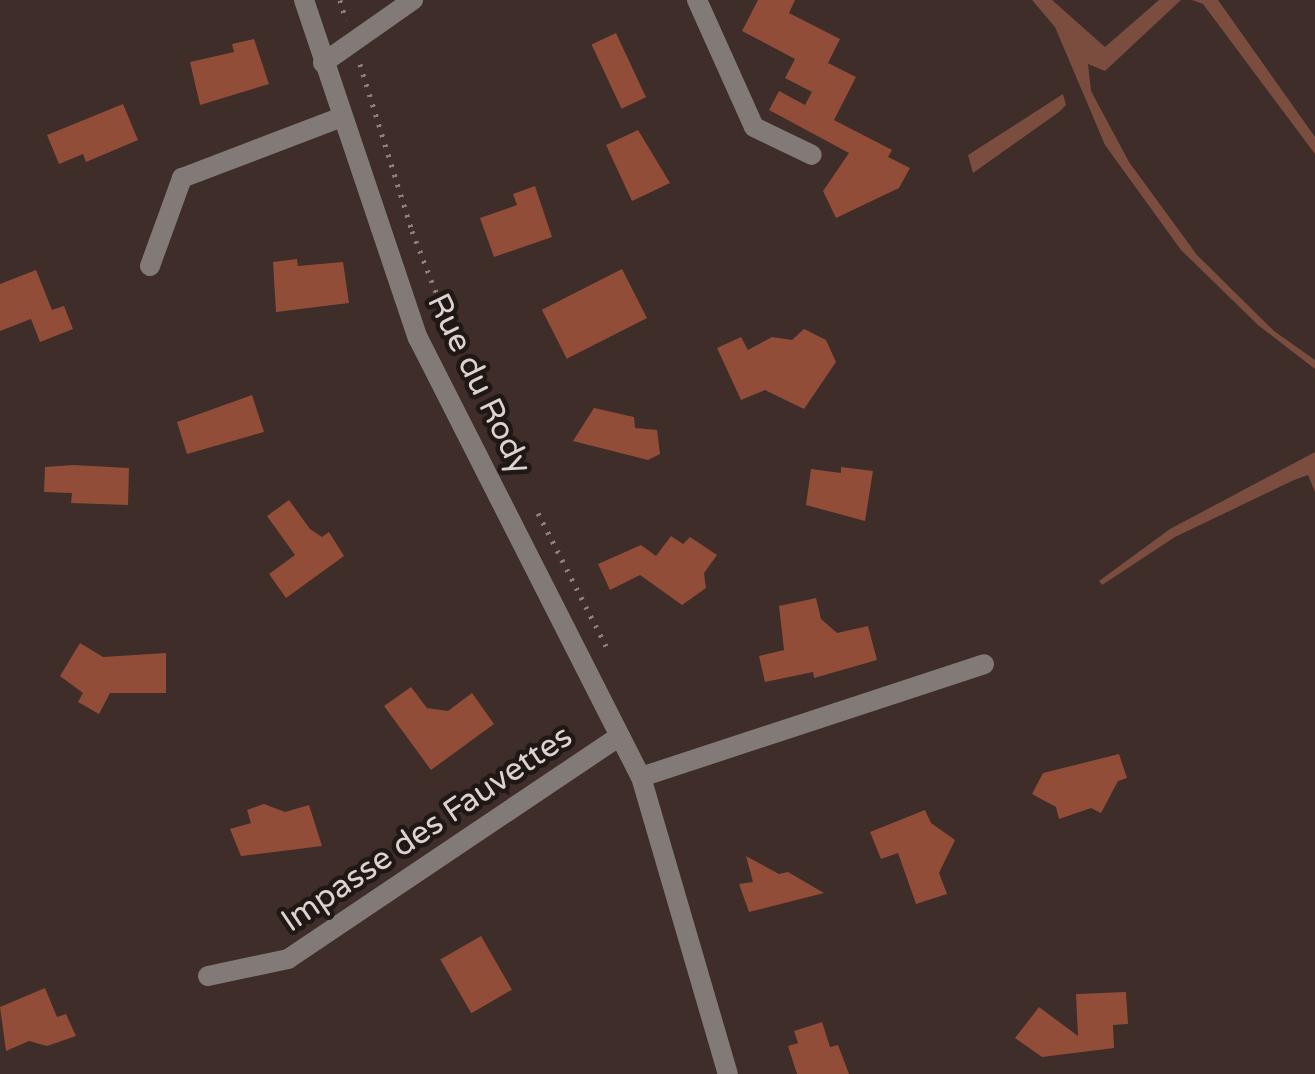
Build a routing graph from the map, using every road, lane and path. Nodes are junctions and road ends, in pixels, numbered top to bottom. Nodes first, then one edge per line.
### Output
1 (304, 0) edge
2 (413, 0) edge
3 (697, 0) edge
4 (323, 63) junction
5 (340, 118) junction
6 (812, 155) dead end
7 (150, 266) dead end
8 (984, 664) dead end
9 (618, 737) junction
10 (641, 777) junction
11 (208, 976) dead end
12 (728, 1074) edge

1 - 4 street, Rue du Rody
2 - 4 street
3 - 6 street
4 - 5 street, Rue du Rody
5 - 7 street
5 - 9 street, Rue du Rody
8 - 10 street
9 - 10 street, Rue du Rody
9 - 11 street, Impasse des Fauvettes
10 - 12 street, Rue du Rody

